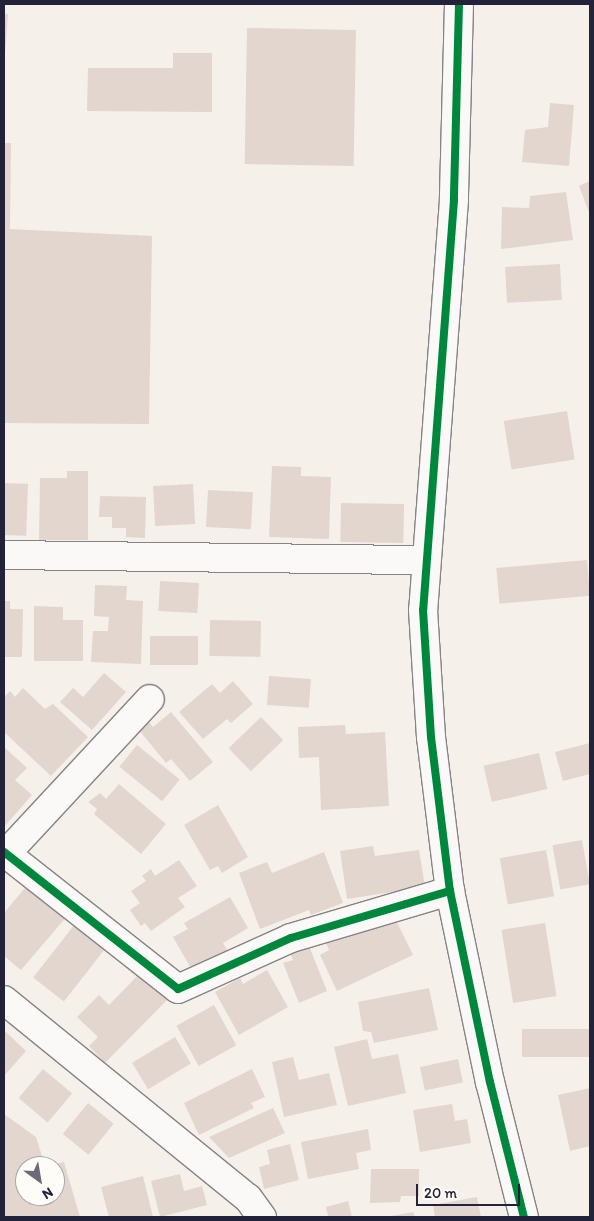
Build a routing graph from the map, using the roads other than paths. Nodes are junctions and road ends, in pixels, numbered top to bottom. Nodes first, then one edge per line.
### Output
1 (459, 4) edge
2 (4, 555) edge
3 (424, 560) junction
4 (150, 699) dead end
5 (4, 854) edge
6 (450, 892) junction
7 (4, 1000) edge
8 (262, 1217) edge
9 (524, 1217) edge

1 - 3 street
2 - 3 street
3 - 6 street
4 - 5 street
5 - 6 street
6 - 9 street
7 - 8 street

